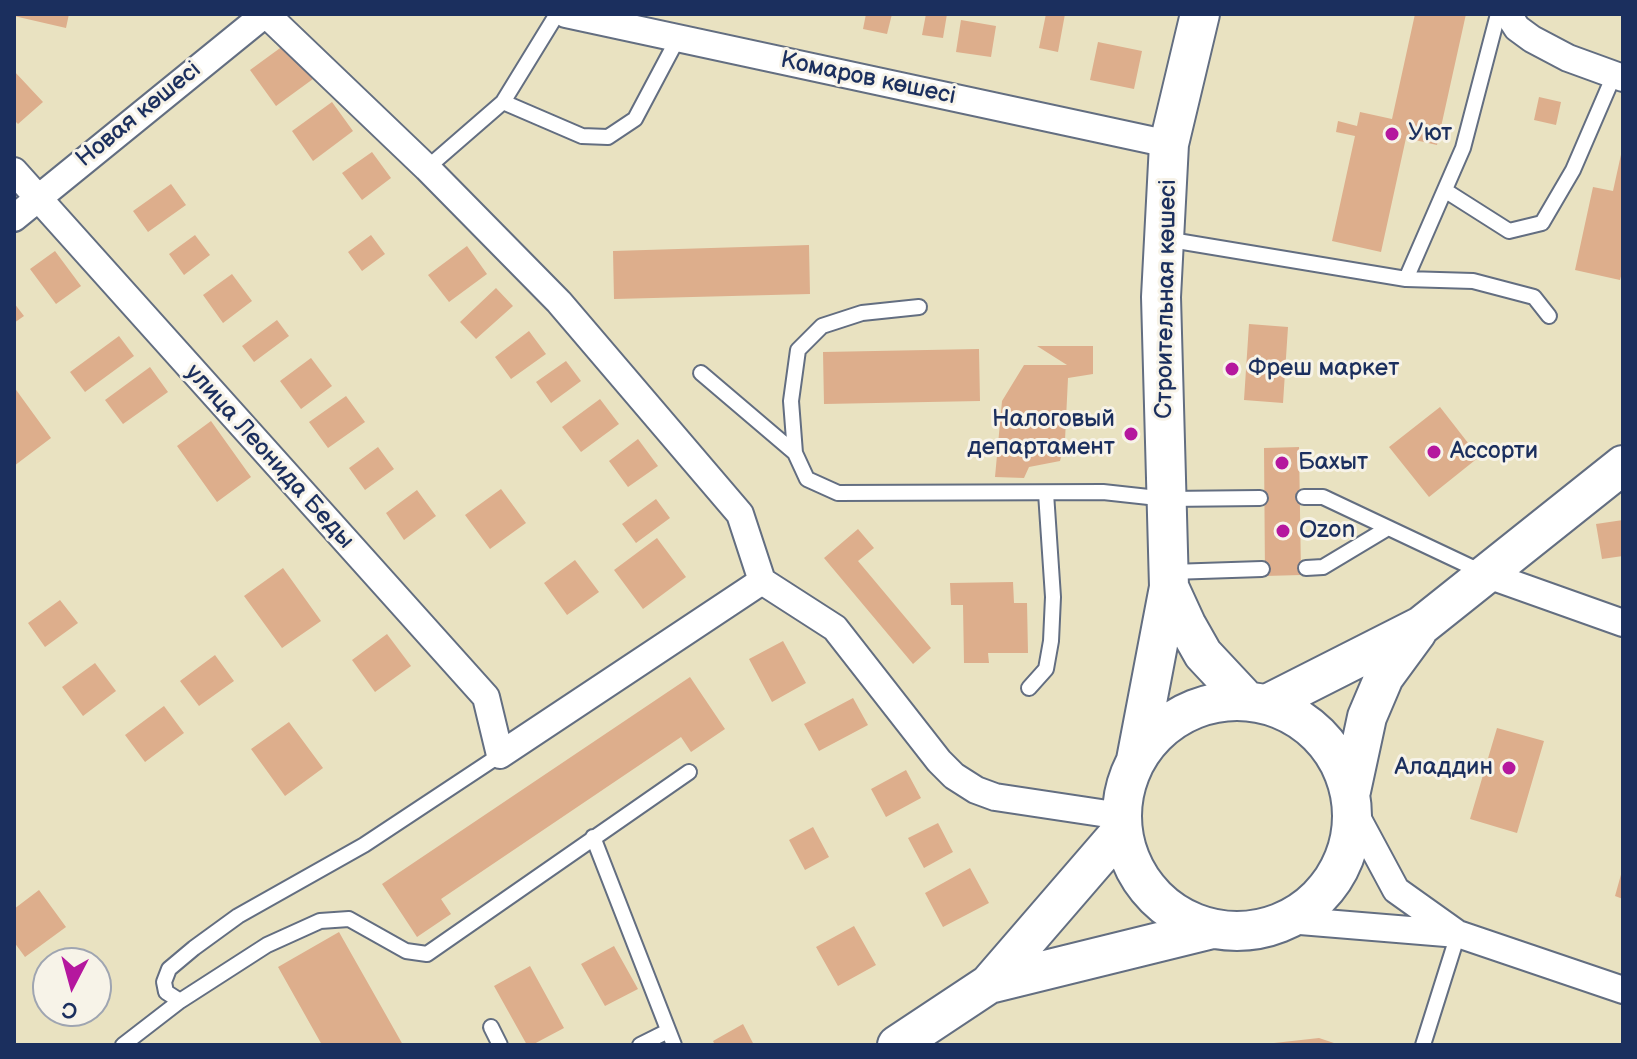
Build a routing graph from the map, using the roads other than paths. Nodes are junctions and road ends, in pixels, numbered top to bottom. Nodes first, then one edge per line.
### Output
1 (266, 14) edge
2 (557, 14) edge
3 (566, 14) edge
4 (1200, 14) edge
5 (1498, 14) edge
6 (1508, 14) edge
7 (678, 38) junction
8 (1618, 77) edge
9 (503, 102) junction
10 (1169, 144) junction
11 (427, 168) junction
12 (14, 171) edge
13 (1446, 191) junction
14 (36, 198) junction
15 (14, 218) edge
16 (1164, 239) junction
17 (1406, 279) junction
18 (919, 307) dead end
19 (1549, 316) dead end
20 (701, 373) dead end
21 (795, 453) junction
22 (1623, 465) edge
23 (1046, 493) junction
24 (1304, 497) dead end
25 (1260, 498) dead end
26 (1167, 499) junction
27 (1388, 528) junction
28 (1306, 568) dead end
29 (1262, 569) dead end
30 (1488, 575) junction
31 (1169, 579) junction
32 (762, 581) junction
33 (1623, 623) edge
34 (1421, 626) junction
35 (1029, 688) dead end
36 (1257, 702) junction
37 (500, 755) junction
38 (1136, 760) junction
39 (689, 772) dead end
40 (1352, 801) junction
41 (1122, 823) junction
42 (593, 837) junction
43 (1288, 920) junction
44 (1212, 929) junction
45 (1458, 934) junction
46 (989, 984) junction
47 (1623, 990) edge
48 (180, 1001) junction
49 (491, 1027) dead end
50 (671, 1038) edge
51 (123, 1045) edge
52 (500, 1045) edge
53 (640, 1045) edge
54 (897, 1045) edge
55 (1423, 1045) edge

1 - 11 street
1 - 14 street, Новая көшесі
2 - 9 lane
3 - 7 street, Комаров көшесі
4 - 10 main road, Строительная көшесі
5 - 13 lane
6 - 8 street
7 - 9 lane
7 - 10 street, Комаров көшесі
8 - 13 lane
9 - 11 lane
10 - 16 main road, Строительная көшесі
11 - 32 street
12 - 14 street, улица Леонида Беды
13 - 17 lane
14 - 15 street, Новая көшесі
14 - 37 street, улица Леонида Беды
16 - 17 lane
16 - 26 main road, Строительная көшесі
17 - 19 lane
18 - 21 lane
20 - 21 lane
21 - 23 lane
22 - 30 main road
23 - 26 lane
23 - 35 lane
24 - 27 lane
25 - 26 lane
26 - 31 main road, Строительная көшесі
27 - 28 lane
27 - 30 lane
29 - 31 lane
30 - 33 street
30 - 34 main road
31 - 36 main road
31 - 38 main road
32 - 37 street
32 - 41 street
34 - 36 main road
34 - 40 main road
36 - 38 main road
36 - 40 main road
37 - 48 lane
38 - 41 main road
39 - 42 lane
40 - 43 main road
40 - 45 street
41 - 44 main road
41 - 46 main road
42 - 48 lane
42 - 50 lane
43 - 44 main road
43 - 45 street
44 - 46 main road
45 - 47 street
45 - 55 lane
46 - 54 main road
48 - 51 lane
49 - 52 lane
50 - 53 lane

